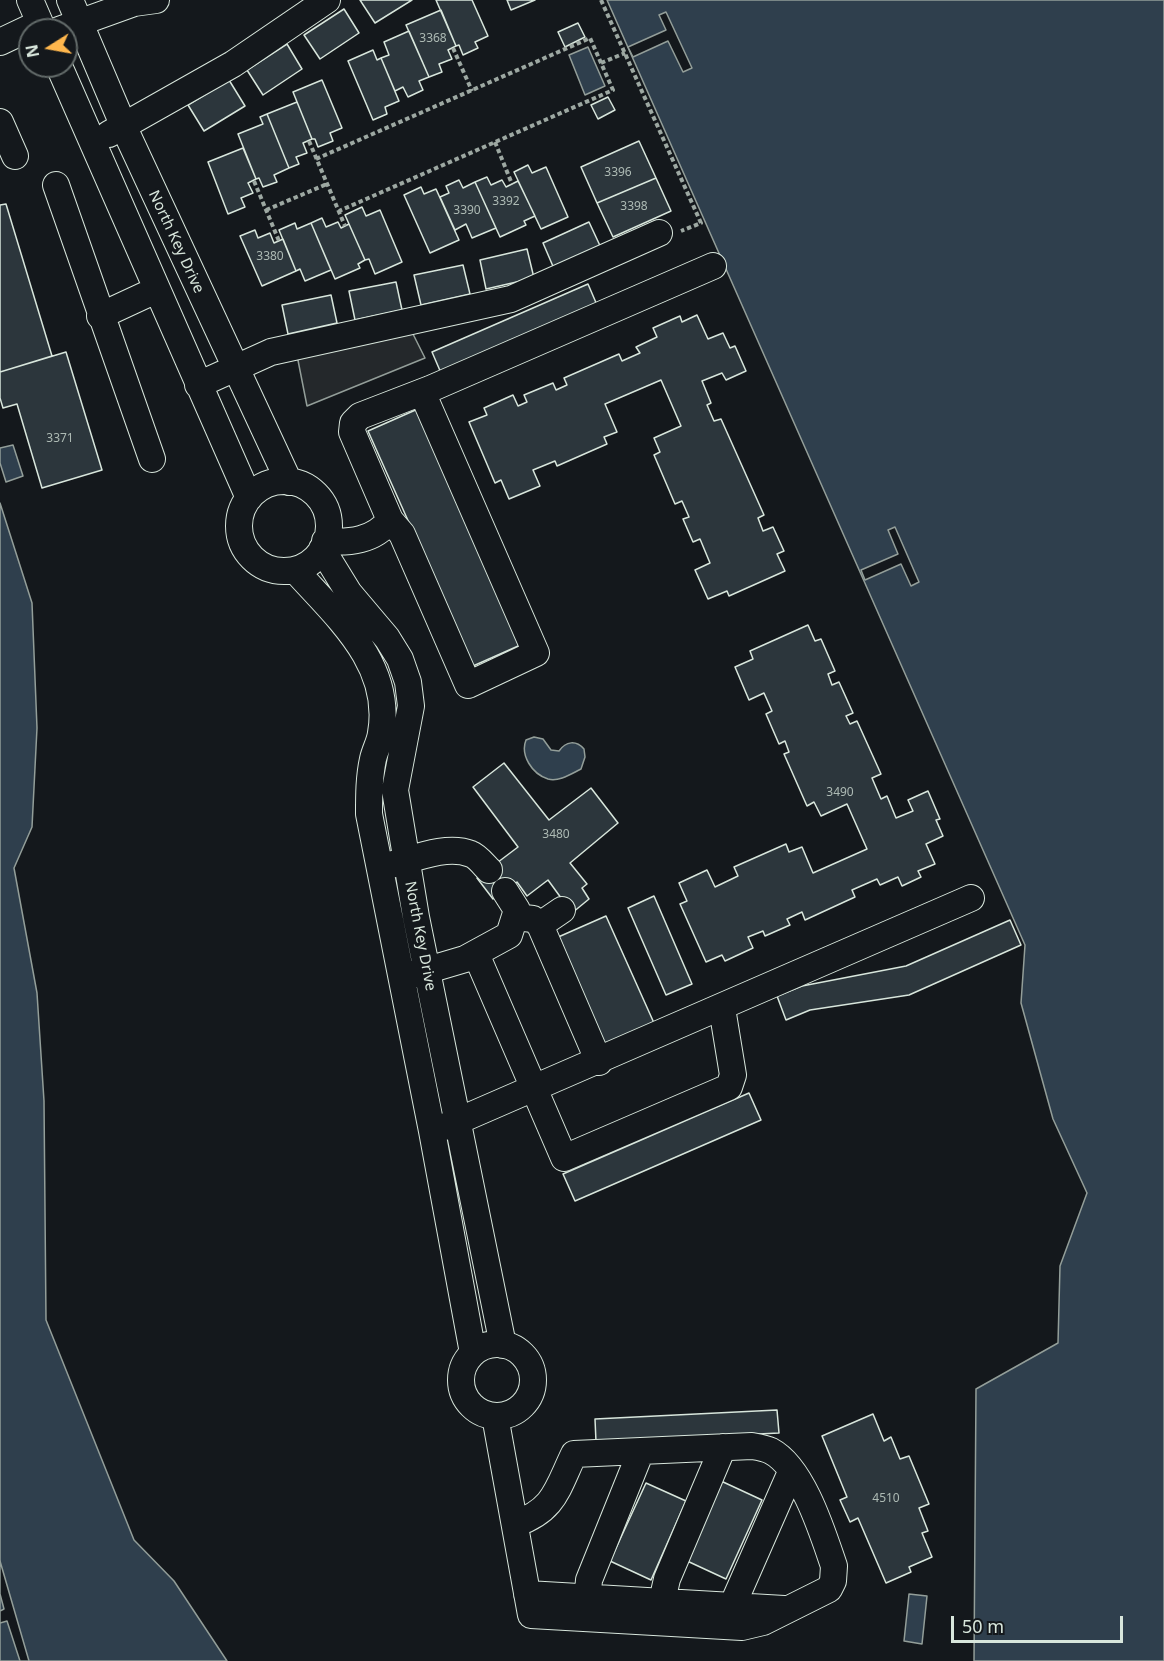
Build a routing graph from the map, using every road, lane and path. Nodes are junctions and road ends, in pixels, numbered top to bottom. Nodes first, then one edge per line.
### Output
1 (156, 0) edge
2 (327, 0) edge
3 (601, 0) edge
4 (48, 13) edge
5 (0, 42) edge
6 (453, 48) dead end
7 (625, 53) junction
8 (601, 63) junction
9 (64, 78) edge
10 (472, 91) junction
11 (0, 122) edge
12 (123, 126) junction
13 (309, 141) dead end
14 (93, 142) junction
15 (495, 142) junction
16 (15, 156) dead end
17 (316, 159) junction
18 (254, 181) dead end
19 (327, 184) junction
20 (512, 184) dead end
21 (56, 185) dead end
22 (266, 210) junction
23 (339, 211) junction
24 (345, 226) dead end
25 (659, 233) joint
26 (279, 241) dead end
27 (713, 266) dead end
28 (156, 290) junction
29 (100, 316) junction
30 (234, 367) junction
31 (198, 385) junction
32 (422, 392) junction
33 (152, 459) dead end
34 (289, 482) junction
35 (249, 498) junction
36 (390, 520) junction
37 (324, 545) junction
38 (295, 570) junction
39 (406, 860) junction
40 (380, 867) junction
41 (489, 870) dead end
42 (505, 891) dead end
43 (970, 898) dead end
44 (562, 910) dead end
45 (515, 917) junction
46 (540, 925) junction
47 (476, 954) junction
48 (427, 970) junction
49 (402, 978) junction
50 (722, 1008) junction
51 (599, 1062) junction
52 (535, 1090) junction
53 (460, 1123) junction
54 (432, 1131) junction
55 (503, 1345) junction
56 (473, 1353) junction
57 (495, 1416) junction
58 (723, 1447) junction
59 (641, 1451) junction
60 (792, 1472) junction
61 (515, 1524) junction
62 (586, 1608) junction
63 (659, 1612) junction
64 (728, 1616) junction

1 - 4 street
2 - 12 street
3 - 7 path
4 - 5 street
4 - 12 street, North Key Drive
6 - 10 path
7 - 8 path
7 - 25 path
8 - 10 path
8 - 15 path
9 - 14 street
10 - 17 path
11 - 16 street
12 - 14 street
12 - 30 street, North Key Drive
13 - 17 path
14 - 28 street
15 - 20 path
15 - 23 path
17 - 19 path
18 - 22 path
19 - 22 path
19 - 23 path
21 - 29 street
22 - 26 path
23 - 24 path
25 - 30 street
27 - 32 street
28 - 29 street
28 - 31 street
29 - 33 street
30 - 31 street
30 - 34 street, North Key Drive
31 - 35 street
32 - 36 street
32 - 36 street
34 - 35 street
34 - 37 street
35 - 38 street
36 - 37 street
37 - 38 street
37 - 39 street, North Key Drive
38 - 40 street, North Key Drive
39 - 40 street
39 - 41 street
39 - 48 street, North Key Drive
40 - 49 street, North Key Drive
42 - 45 street
43 - 50 street
44 - 46 street
45 - 46 street
45 - 47 street
46 - 51 street
47 - 48 street
47 - 52 street
48 - 49 street
48 - 53 street, North Key Drive
49 - 54 street, North Key Drive
50 - 51 street
50 - 52 street
51 - 52 street
52 - 53 street
53 - 54 street
53 - 55 street, North Key Drive
54 - 56 street, North Key Drive
55 - 56 street
55 - 57 street
56 - 57 street
57 - 61 street
58 - 59 street
58 - 60 street
58 - 63 street
59 - 61 street
59 - 62 street
60 - 64 street
60 - 64 street
61 - 62 street
62 - 63 street
63 - 64 street

